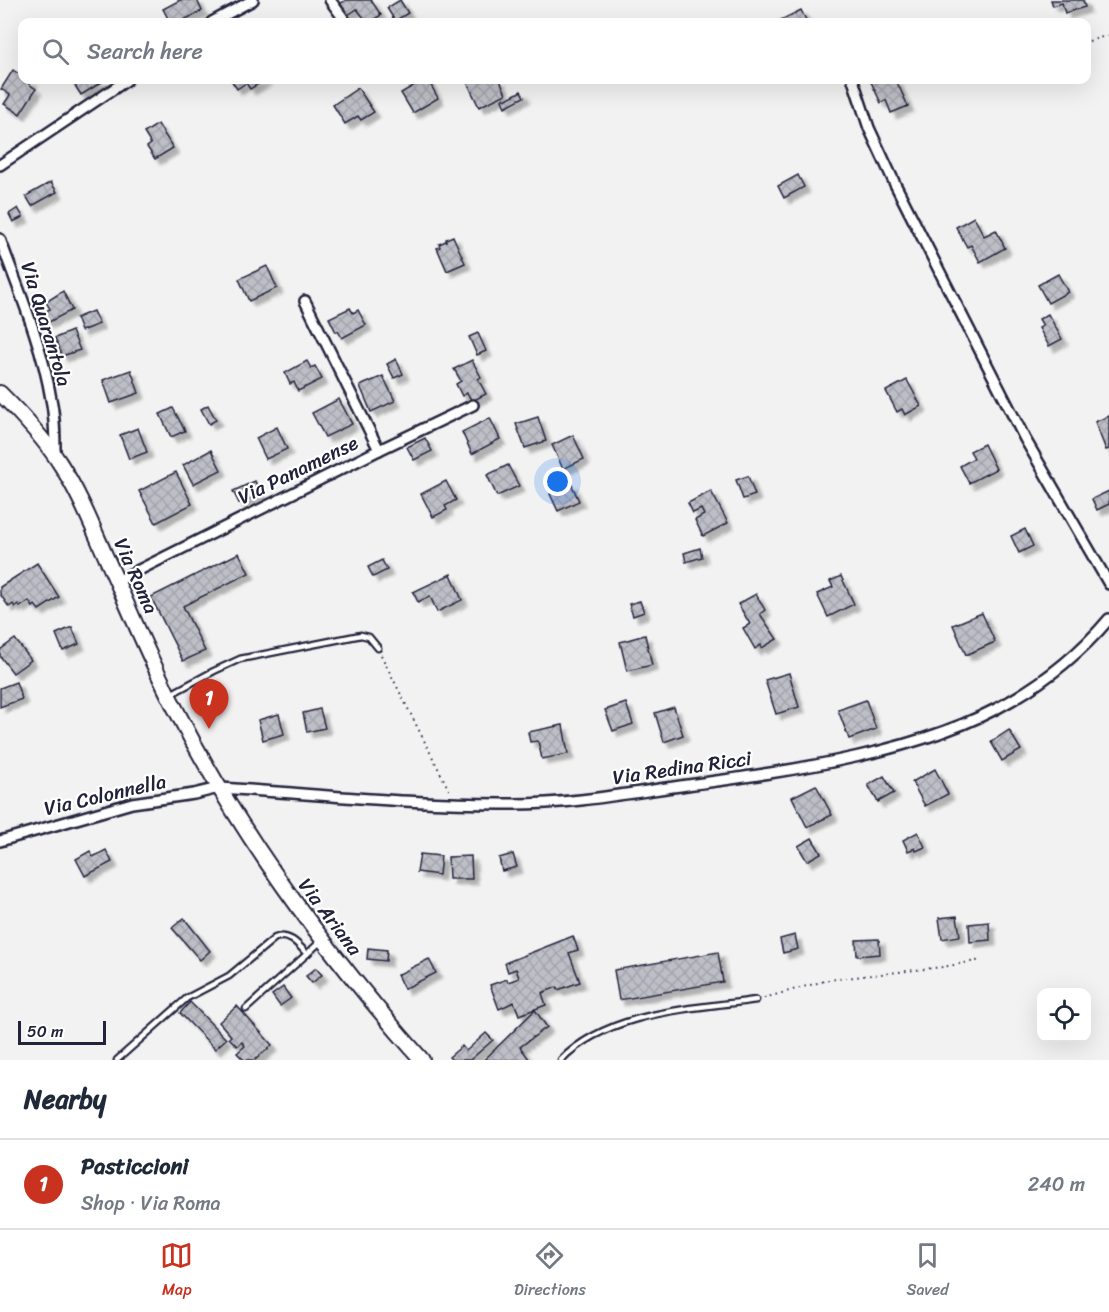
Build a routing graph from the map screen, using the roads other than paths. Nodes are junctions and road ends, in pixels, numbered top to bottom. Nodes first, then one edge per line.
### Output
1 (253, 0) edge
2 (330, 0) edge
3 (219, 18) edge
4 (343, 18) edge
5 (121, 84) edge
6 (854, 84) edge
7 (0, 165) edge
8 (0, 239) edge
9 (304, 302) dead end
10 (0, 393) edge
11 (473, 405) dead end
12 (379, 450) junction
13 (56, 457) junction
14 (117, 581) junction
15 (1109, 584) edge
16 (1109, 619) edge
17 (378, 648) road end
18 (169, 695) junction
19 (219, 788) junction
20 (0, 842) edge
21 (322, 940) junction
22 (306, 954) junction
23 (756, 1000) road end
24 (246, 1009) dead end
25 (117, 1060) edge
26 (422, 1060) edge
27 (561, 1060) edge

1 - 3 street
2 - 4 street
5 - 7 street
6 - 15 street
8 - 13 street, Via Quarantola
9 - 12 street, Via Panamense
10 - 13 main road, Via Roma
11 - 12 street
12 - 14 street, Via Panamense
13 - 14 main road, Via Roma
14 - 18 main road, Via Roma
16 - 19 street, Via Redina Ricci
17 - 18 lane
18 - 19 main road, Via Roma
19 - 20 street, Via Colonnella
19 - 21 main road, Via Ariana
21 - 22 lane
21 - 26 main road, Via Ariana
22 - 24 lane
22 - 25 lane
23 - 27 lane

